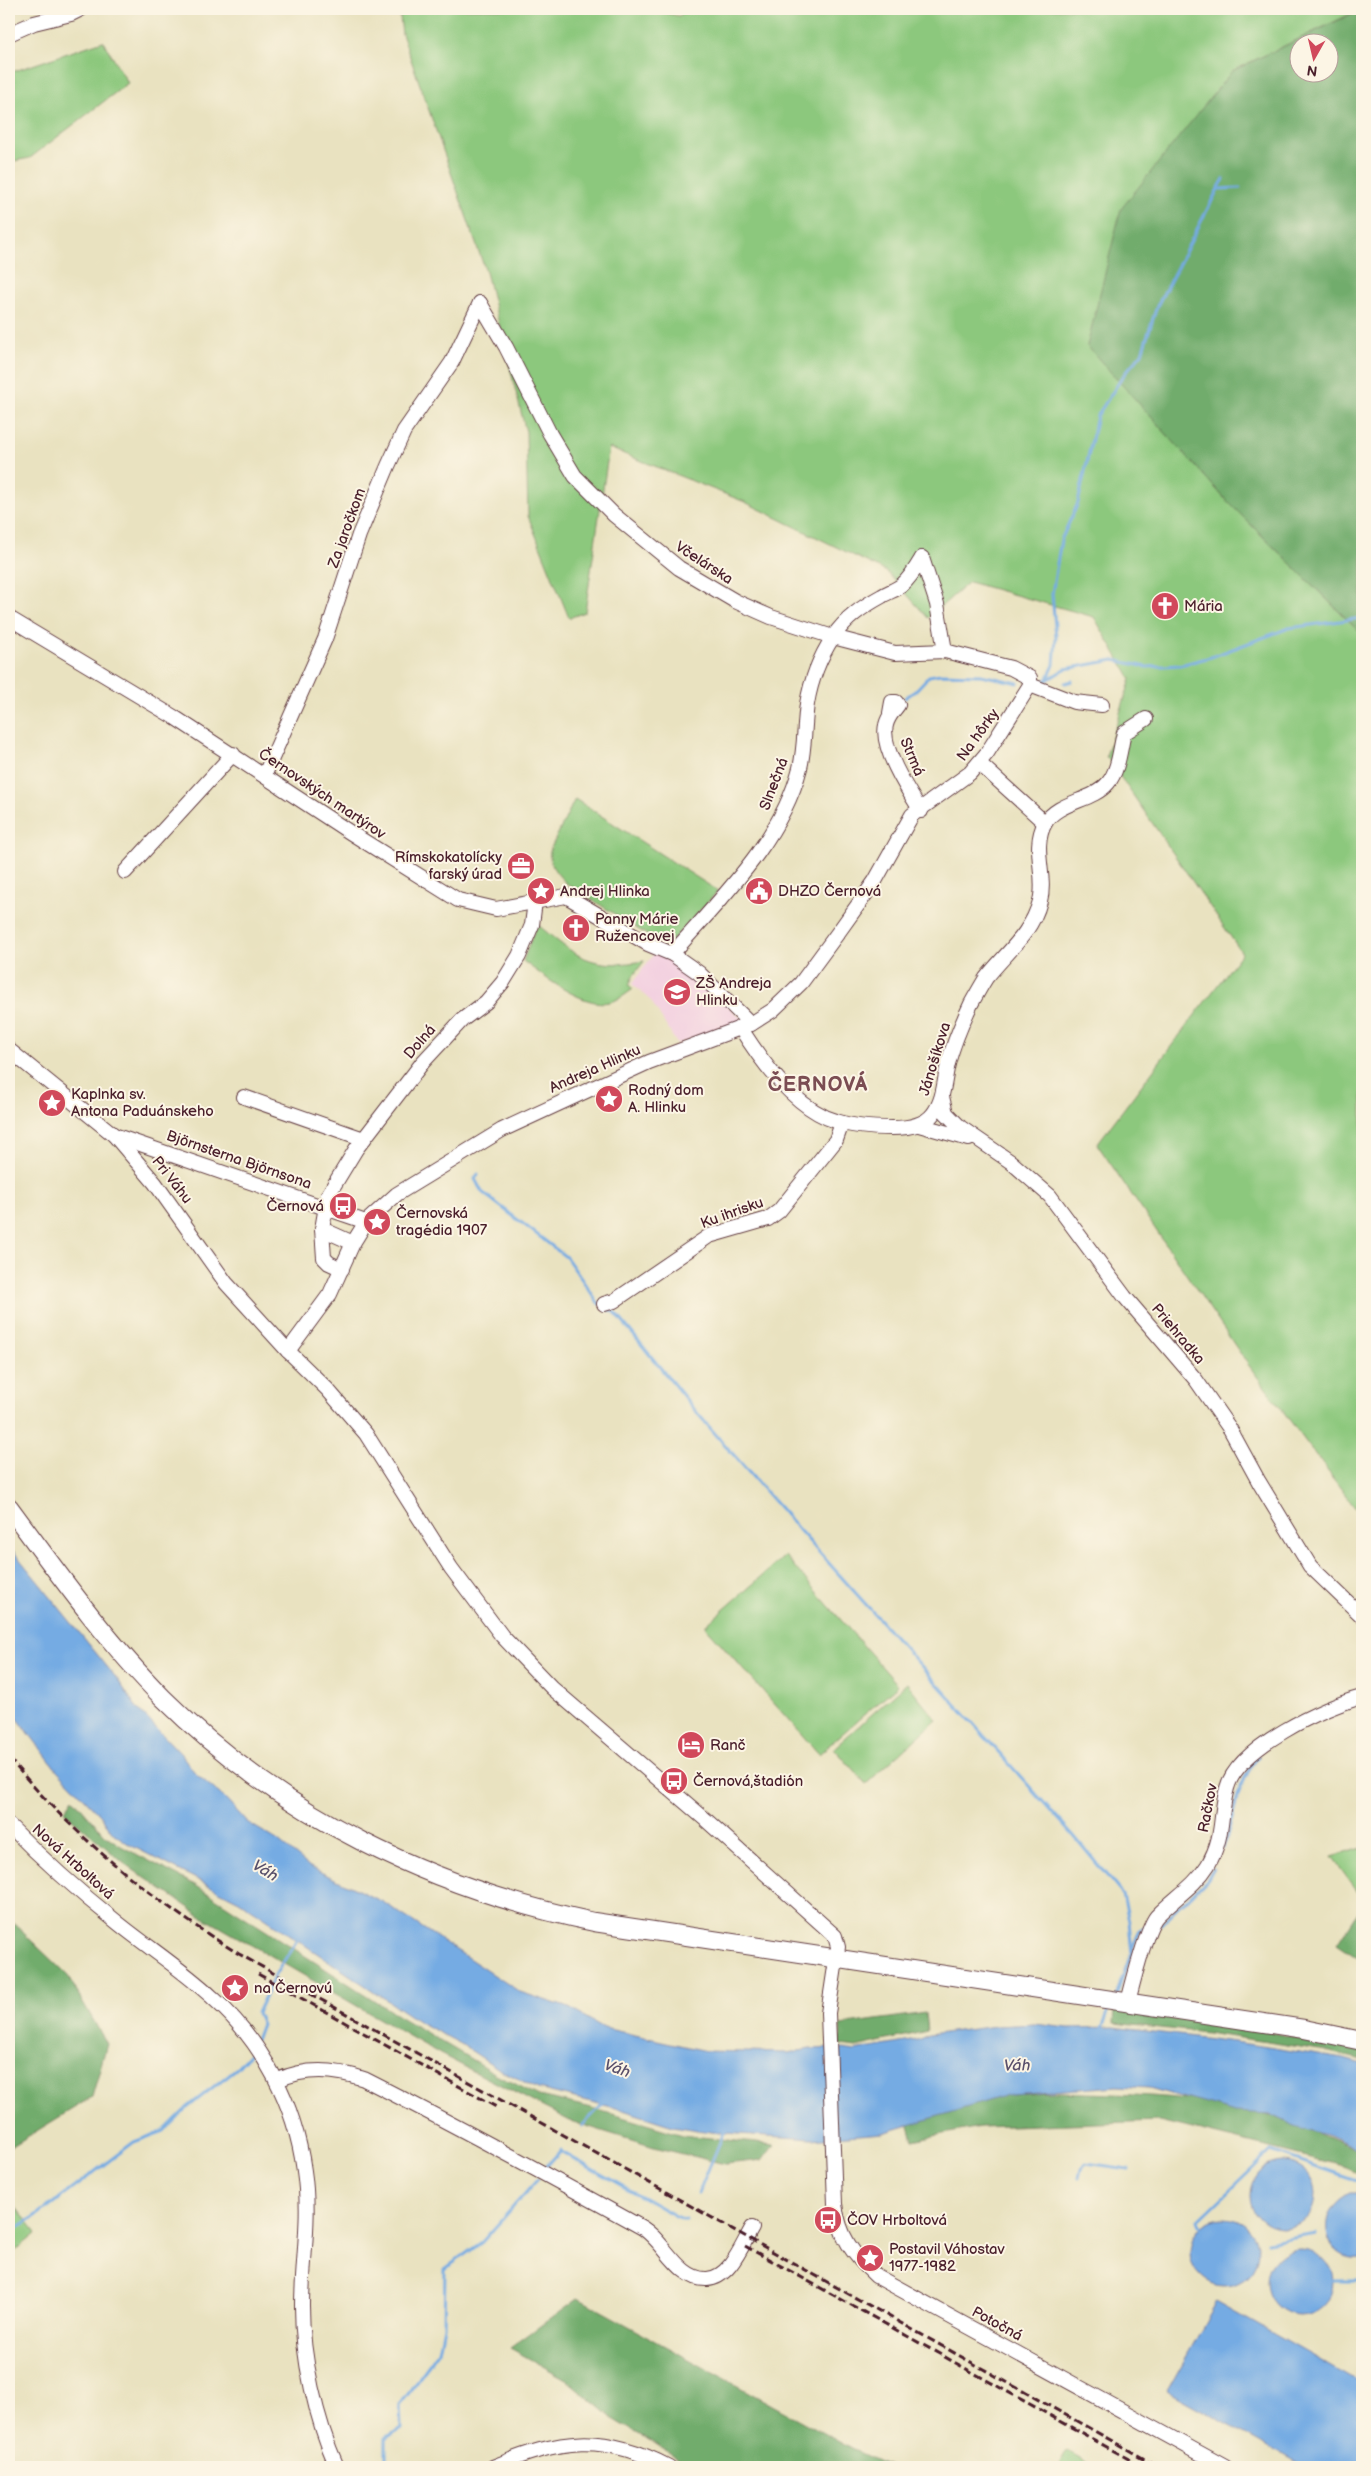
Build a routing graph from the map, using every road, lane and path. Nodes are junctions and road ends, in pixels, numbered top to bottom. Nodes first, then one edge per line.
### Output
1 (81, 9) edge
2 (9, 34) edge
3 (480, 303) joint
4 (9, 618) edge
5 (833, 637) junction
6 (945, 651) junction
7 (1030, 682) junction
8 (1102, 705) dead end
9 (890, 713) dead end
10 (1146, 719) dead end
11 (232, 754) junction
12 (979, 763) junction
13 (265, 774) junction
14 (916, 813) junction
15 (1045, 823) junction
16 (125, 872) dead end
17 (535, 901) junction
18 (672, 954) junction
19 (746, 1025) junction
20 (9, 1050) edge
21 (244, 1097) dead end
22 (942, 1097) junction
23 (842, 1123) junction
24 (919, 1125) junction
25 (114, 1135) junction
26 (364, 1139) junction
27 (984, 1145) junction
28 (324, 1207) junction
29 (366, 1222) junction
30 (322, 1229) junction
31 (353, 1243) junction
32 (342, 1269) junction
33 (604, 1304) dead end
34 (288, 1351) junction
35 (9, 1507) edge
36 (1362, 1616) edge
37 (1362, 1697) edge
38 (9, 1825) edge
39 (836, 1959) junction
40 (1118, 2001) junction
41 (1362, 2041) edge
42 (278, 2080) junction
43 (752, 2228) dead end
44 (337, 2467) edge
45 (493, 2467) edge
46 (669, 2467) edge
47 (1225, 2467) edge

1 - 2 street
3 - 5 street, Včelárska
3 - 13 street, Za jaročkom
4 - 11 street, Černovských martýrov
5 - 6 street, Včelárska
5 - 6 street, Slnečná
5 - 18 street, Slnečná
6 - 7 street, Včelárska
7 - 8 street, Včelárska
7 - 12 street, Na hôrky
9 - 14 street, Strmá
10 - 15 street
11 - 13 street, Černovských martýrov
11 - 16 street
12 - 14 street, Na hôrky
12 - 15 street
13 - 17 street, Černovských martýrov
14 - 19 street, Andreja Hlinku
15 - 22 street, Jánošíkova
17 - 18 street, Černovských martýrov
17 - 26 street, Dolná
18 - 19 street, Černovských martýrov
19 - 23 street
19 - 29 street, Andreja Hlinku
20 - 25 street, Pri Váhu
21 - 26 street
22 - 24 street, Jánošíkova
22 - 27 street, Priehradka
23 - 24 street
23 - 33 street, Ku ihrisku
24 - 27 street
25 - 28 street, Björnsterna Björnsona
25 - 34 street, Pri Váhu
26 - 28 street, Dolná
27 - 36 street, Priehradka
28 - 29 street, Björnsterna Björnsona
28 - 30 street
29 - 31 street, Andreja Hlinku
30 - 31 street
30 - 32 street
31 - 32 street, Andreja Hlinku
32 - 34 street, Andreja Hlinku
34 - 39 street, Pri Váhu
35 - 39 main road
37 - 40 street, Račkov
38 - 42 street, Nová Hrboltová
39 - 40 main road
39 - 47 street, Potočná
40 - 41 main road
42 - 43 street
42 - 44 street, Nová Hrboltová
45 - 46 street

